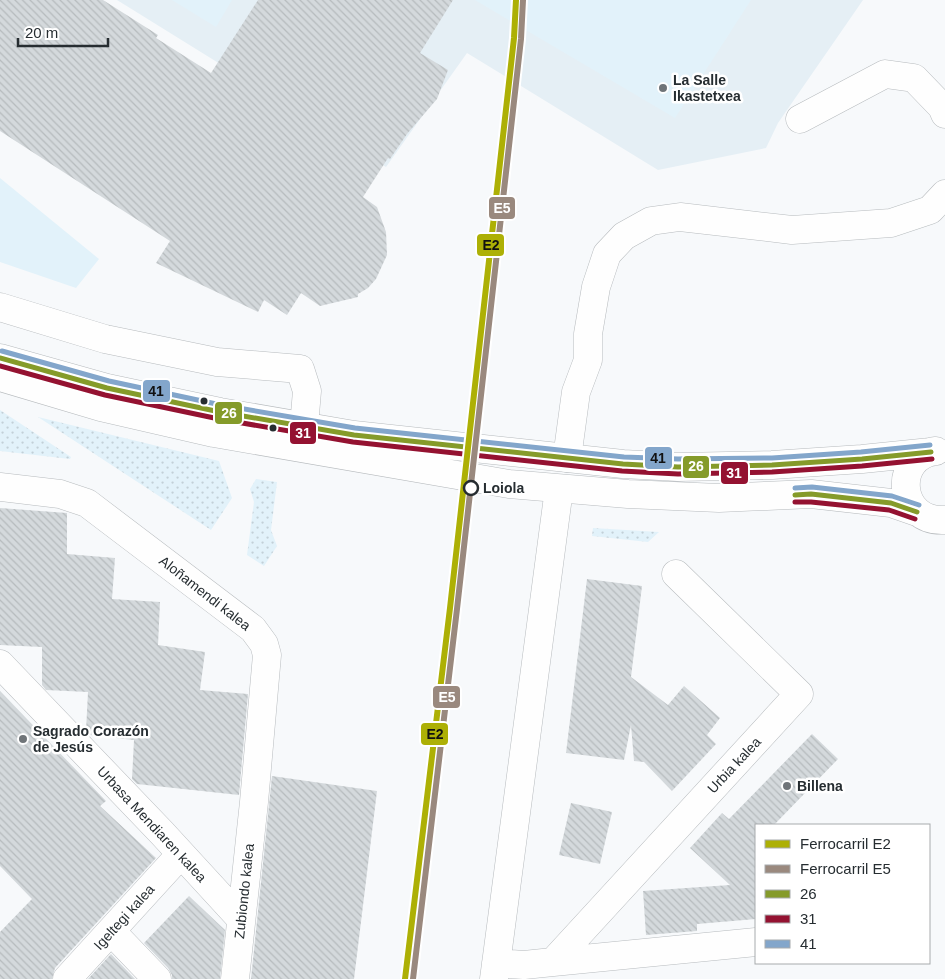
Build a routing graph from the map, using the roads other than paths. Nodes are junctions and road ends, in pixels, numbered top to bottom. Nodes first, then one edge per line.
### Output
1 (945, 114) edge
2 (800, 119) dead end
3 (945, 194) edge
4 (0, 307) edge
5 (0, 358) edge
6 (0, 377) edge
7 (304, 426) junction
8 (941, 451) edge
9 (566, 458) junction
10 (0, 487) edge
11 (559, 489) junction
12 (917, 512) junction
13 (945, 520) edge
14 (676, 574) dead end
15 (0, 664) edge
16 (254, 802) joint
17 (180, 854) junction
18 (241, 919) junction
19 (111, 931) junction
20 (755, 942) edge
21 (553, 962) junction
22 (495, 971) edge
23 (67, 979) edge
24 (157, 979) edge
25 (235, 979) edge

1 - 2 street
3 - 9 street
4 - 7 street
5 - 7 street
6 - 11 street
7 - 9 street
8 - 9 street
8 - 12 street
10 - 16 street, Aloñamendi kalea
11 - 12 street
11 - 22 street
12 - 13 street
14 - 21 street, Urbia kalea
15 - 17 street, Urbasa Mendiaren kalea
16 - 18 street, Zubiondo kalea
17 - 18 street, Urbasa Mendiaren kalea
17 - 19 street, Igeltegi kalea
18 - 25 street, Zubiondo kalea
19 - 23 street, Igeltegi kalea
19 - 24 street
20 - 21 street
21 - 22 street

